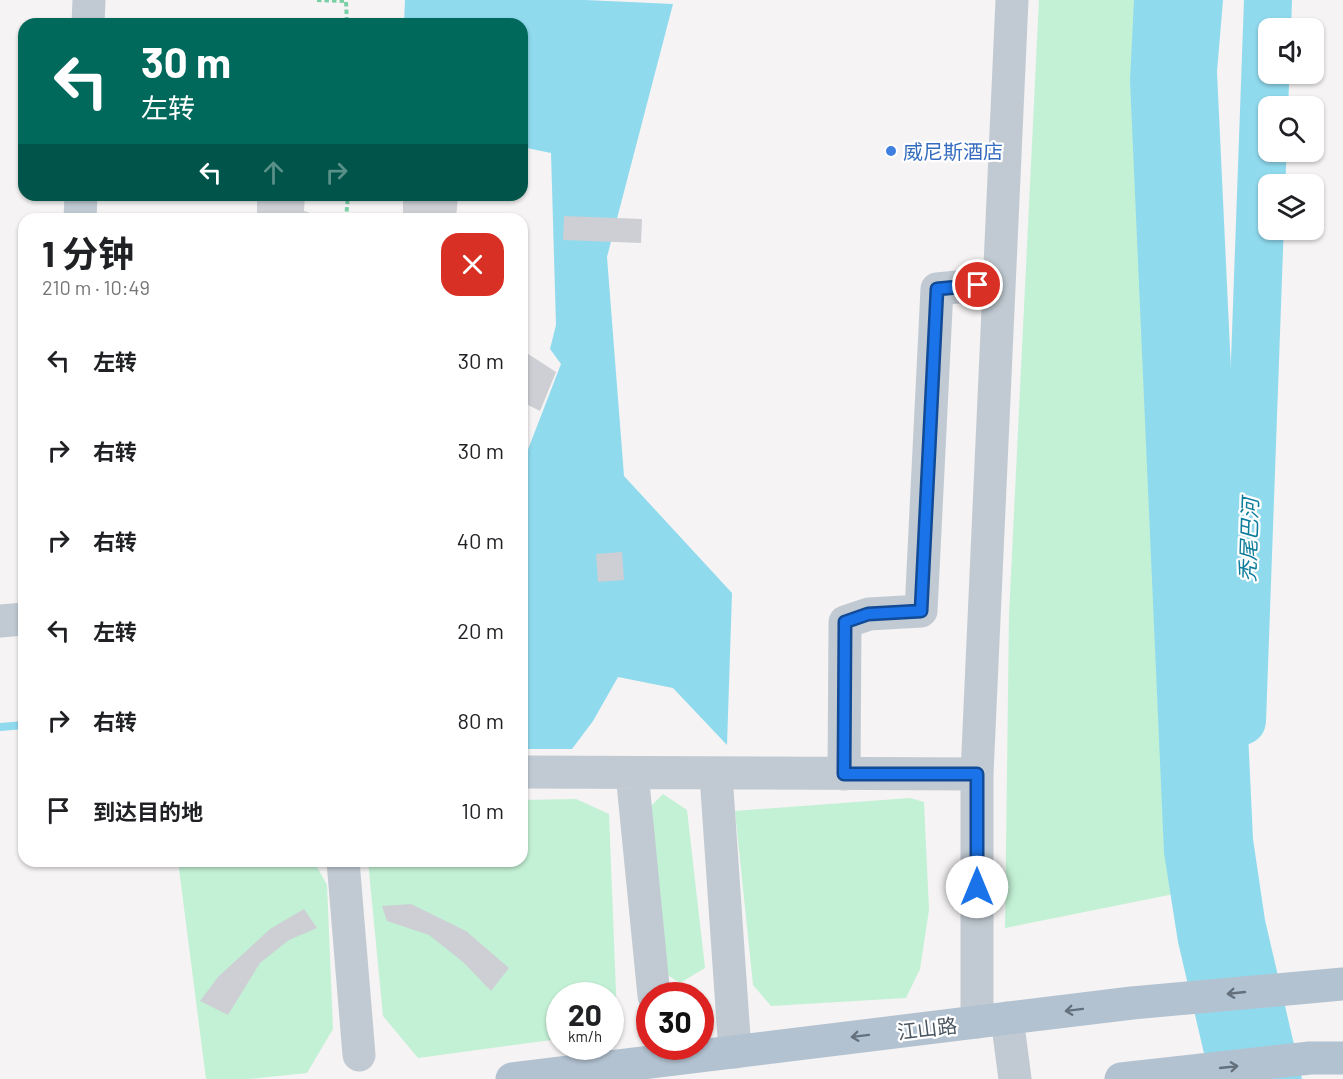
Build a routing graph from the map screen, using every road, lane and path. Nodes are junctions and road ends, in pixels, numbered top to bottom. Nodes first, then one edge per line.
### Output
1 (89, 0) edge
2 (317, 0) edge
3 (1012, 0) edge
4 (88, 18) edge
5 (347, 18) edge
6 (978, 285) dead end
7 (18, 620) edge
8 (0, 621) edge
9 (528, 772) edge
10 (632, 773) junction
11 (844, 774) junction
12 (977, 774) junction
13 (716, 775) junction
14 (343, 867) edge
15 (653, 982) edge
16 (1343, 984) edge
17 (992, 1020) junction
18 (735, 1052) junction
19 (714, 1053) edge
20 (359, 1055) dead end
21 (636, 1058) edge
22 (1343, 1058) edge
23 (1125, 1078) edge
24 (512, 1079) edge
25 (1015, 1079) edge

1 - 4 street
2 - 5 path
3 - 12 street
6 - 11 street
7 - 8 street
9 - 10 street
10 - 13 street
10 - 15 street
11 - 12 street
11 - 13 street
12 - 17 street
13 - 18 street
14 - 20 street
16 -> 17 main road, 江山路
17 -> 18 main road, 江山路
17 - 25 street
18 - 19 main road, 江山路
21 - 24 main road, 江山路
23 -> 22 main road

